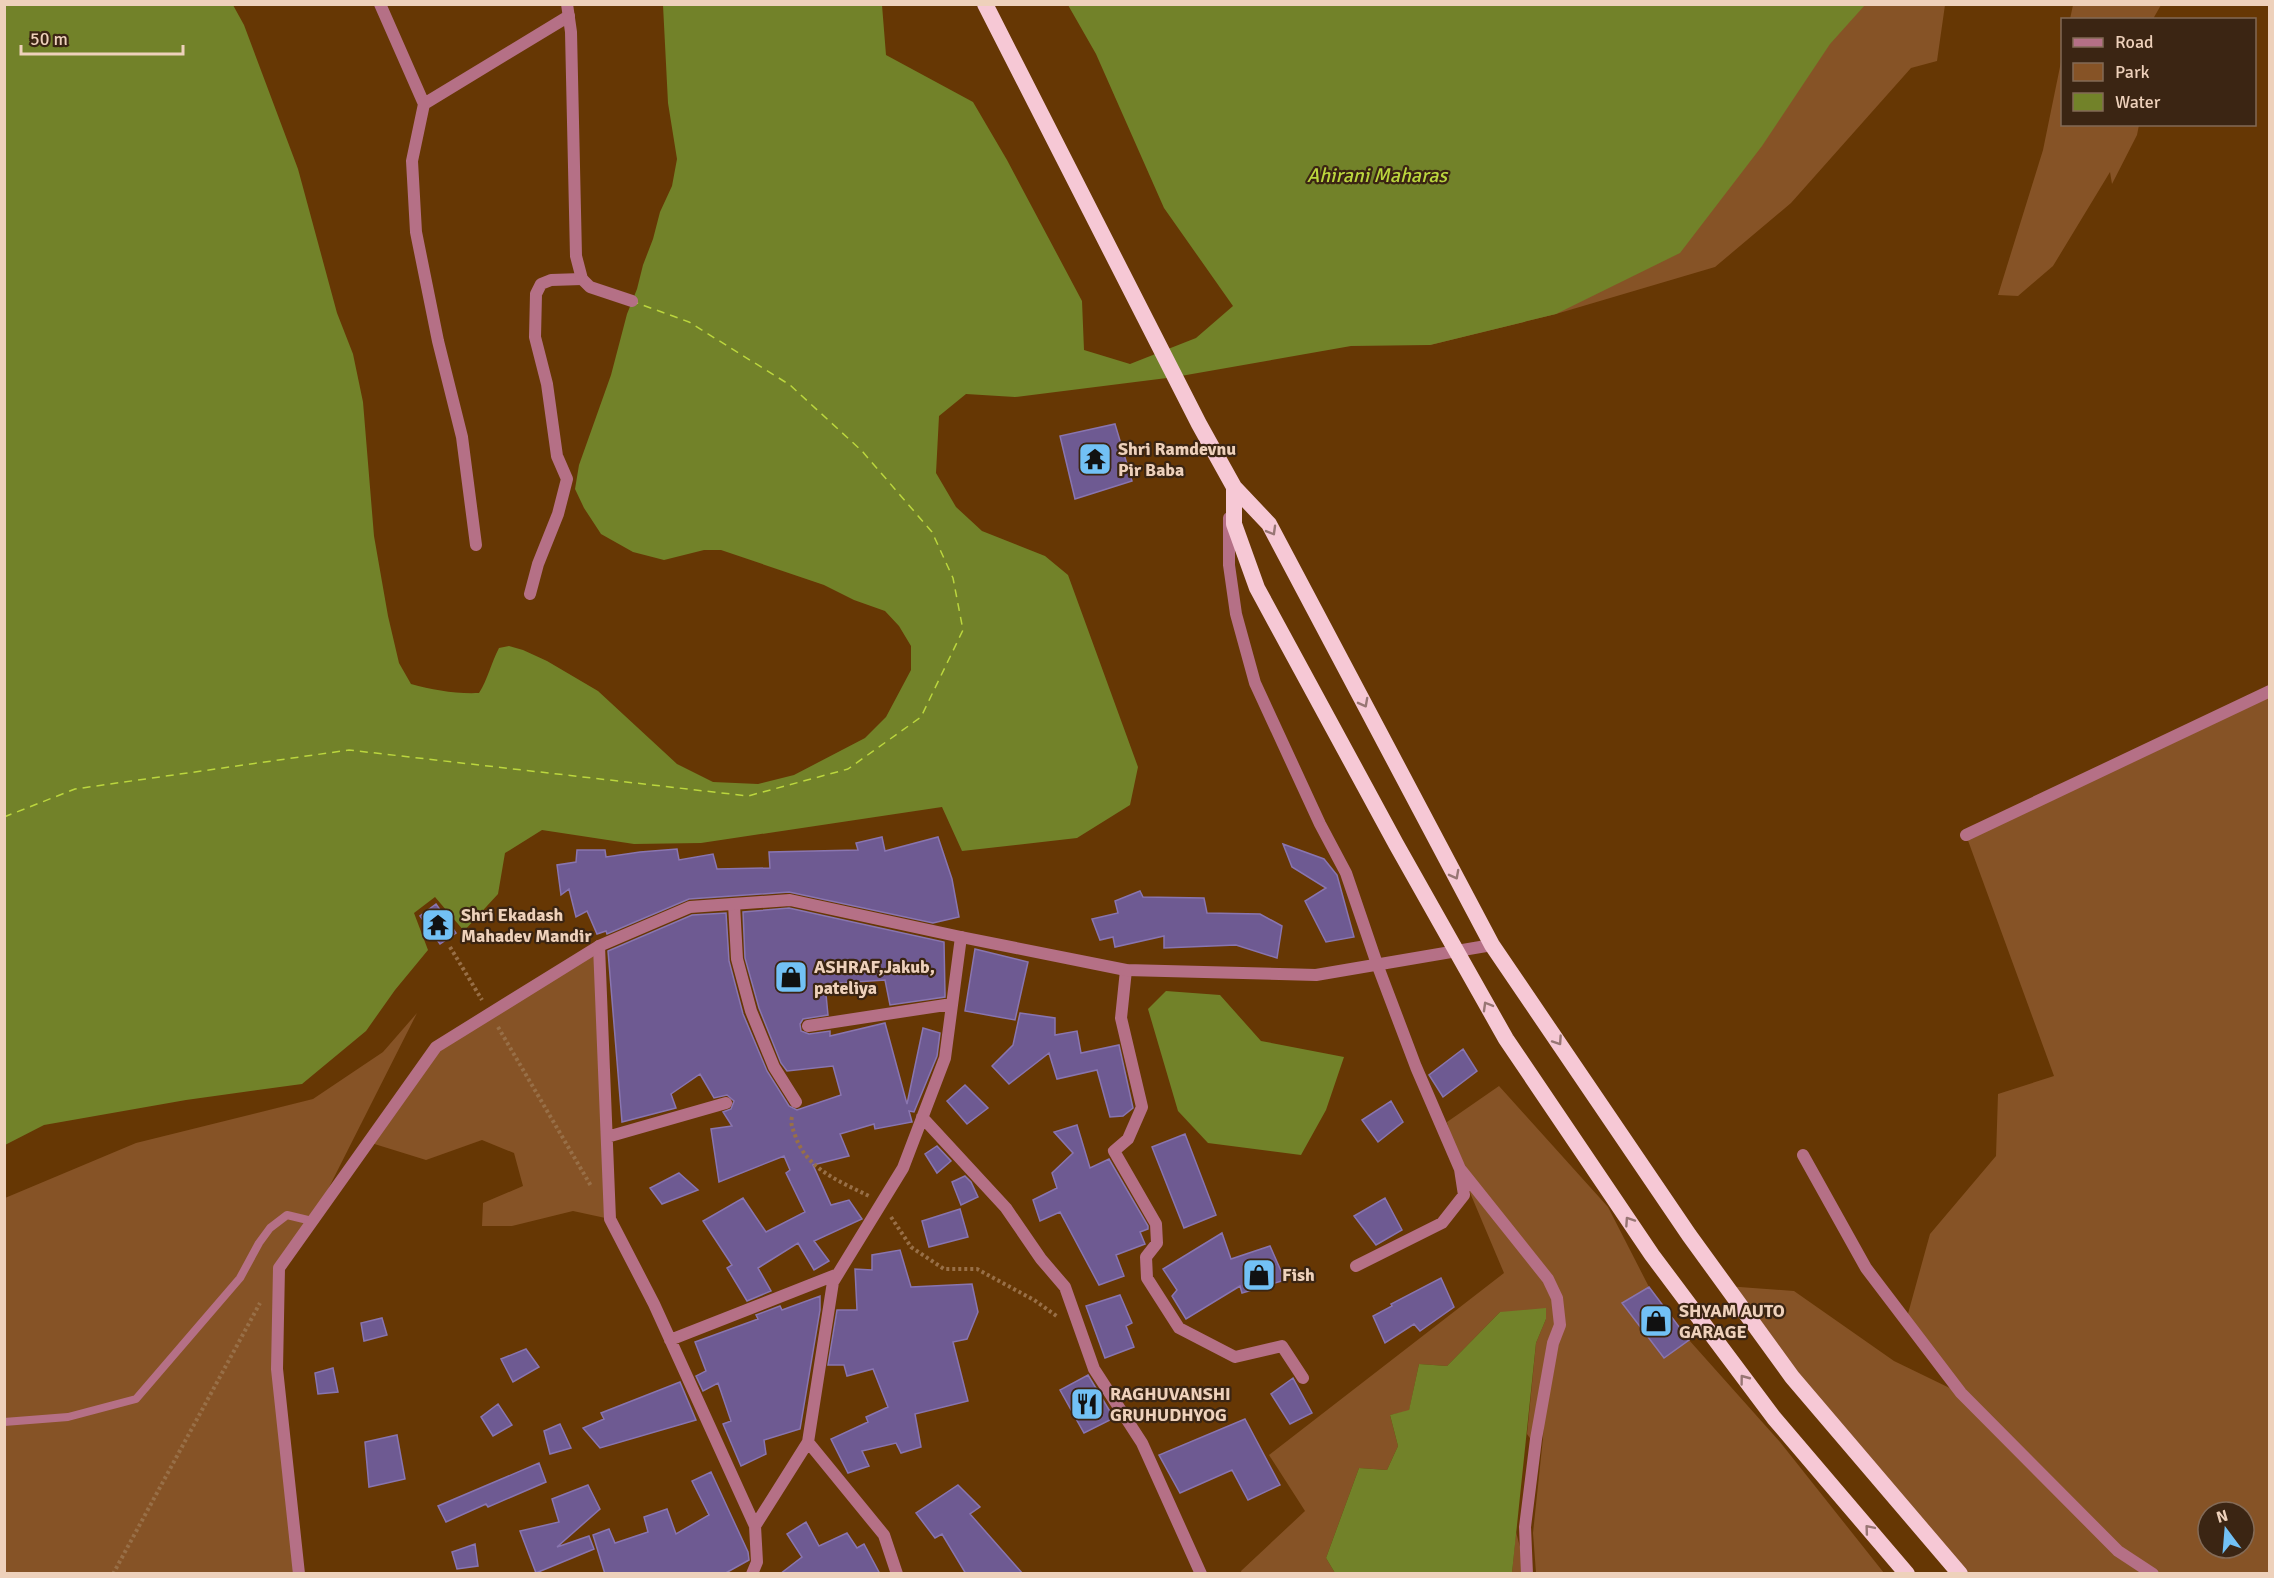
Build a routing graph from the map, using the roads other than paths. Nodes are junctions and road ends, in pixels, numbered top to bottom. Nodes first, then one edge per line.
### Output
1 (380, 4) edge
2 (985, 4) edge
3 (568, 10) edge
4 (424, 104) junction
5 (582, 279) junction
6 (632, 301) dead end
7 (1234, 487) junction
8 (476, 545) dead end
9 (531, 594) dead end
10 (2270, 692) edge
11 (1966, 835) dead end
12 (734, 903) junction
13 (961, 937) junction
14 (1492, 945) junction
15 (599, 946) junction
16 (1456, 951) junction
17 (1377, 964) junction
18 (1126, 970) junction
19 (952, 1004) junction
20 (808, 1026) dead end
21 (796, 1102) road end
22 (726, 1103) dead end
23 (922, 1117) junction
24 (607, 1137) junction
25 (1803, 1155) dead end
26 (1460, 1169) junction
27 (312, 1221) junction
28 (1356, 1266) dead end
29 (838, 1274) junction
30 (670, 1340) junction
31 (1303, 1378) dead end
32 (4, 1422) edge
33 (808, 1442) junction
34 (755, 1526) junction
35 (300, 1574) edge
36 (752, 1574) edge
37 (897, 1574) edge
38 (1201, 1574) edge
39 (1527, 1574) edge
40 (1906, 1574) edge
41 (1960, 1574) edge
42 (2153, 1574) edge

1 - 4 street
2 - 7 highway
3 - 4 street
3 - 5 street
4 - 8 street
5 - 6 street
5 - 9 street
7 -> 14 highway
7 - 16 highway
7 - 17 street
10 - 11 street
12 - 13 street
12 - 15 street
12 - 21 street
13 - 18 street
13 - 19 street
14 - 16 street
14 -> 41 highway
15 - 24 street
15 - 27 street
16 - 17 street
40 -> 16 highway
17 - 18 street
17 - 26 street
18 - 31 street
19 - 20 street
19 - 23 street
22 - 24 street
23 - 29 street
23 - 38 street
24 - 30 street
25 - 42 street
26 - 28 street
26 - 39 street
27 - 32 lane
27 - 35 street
29 - 30 street
29 - 33 street
30 - 34 street
33 - 34 street
33 - 37 street
34 - 36 street

